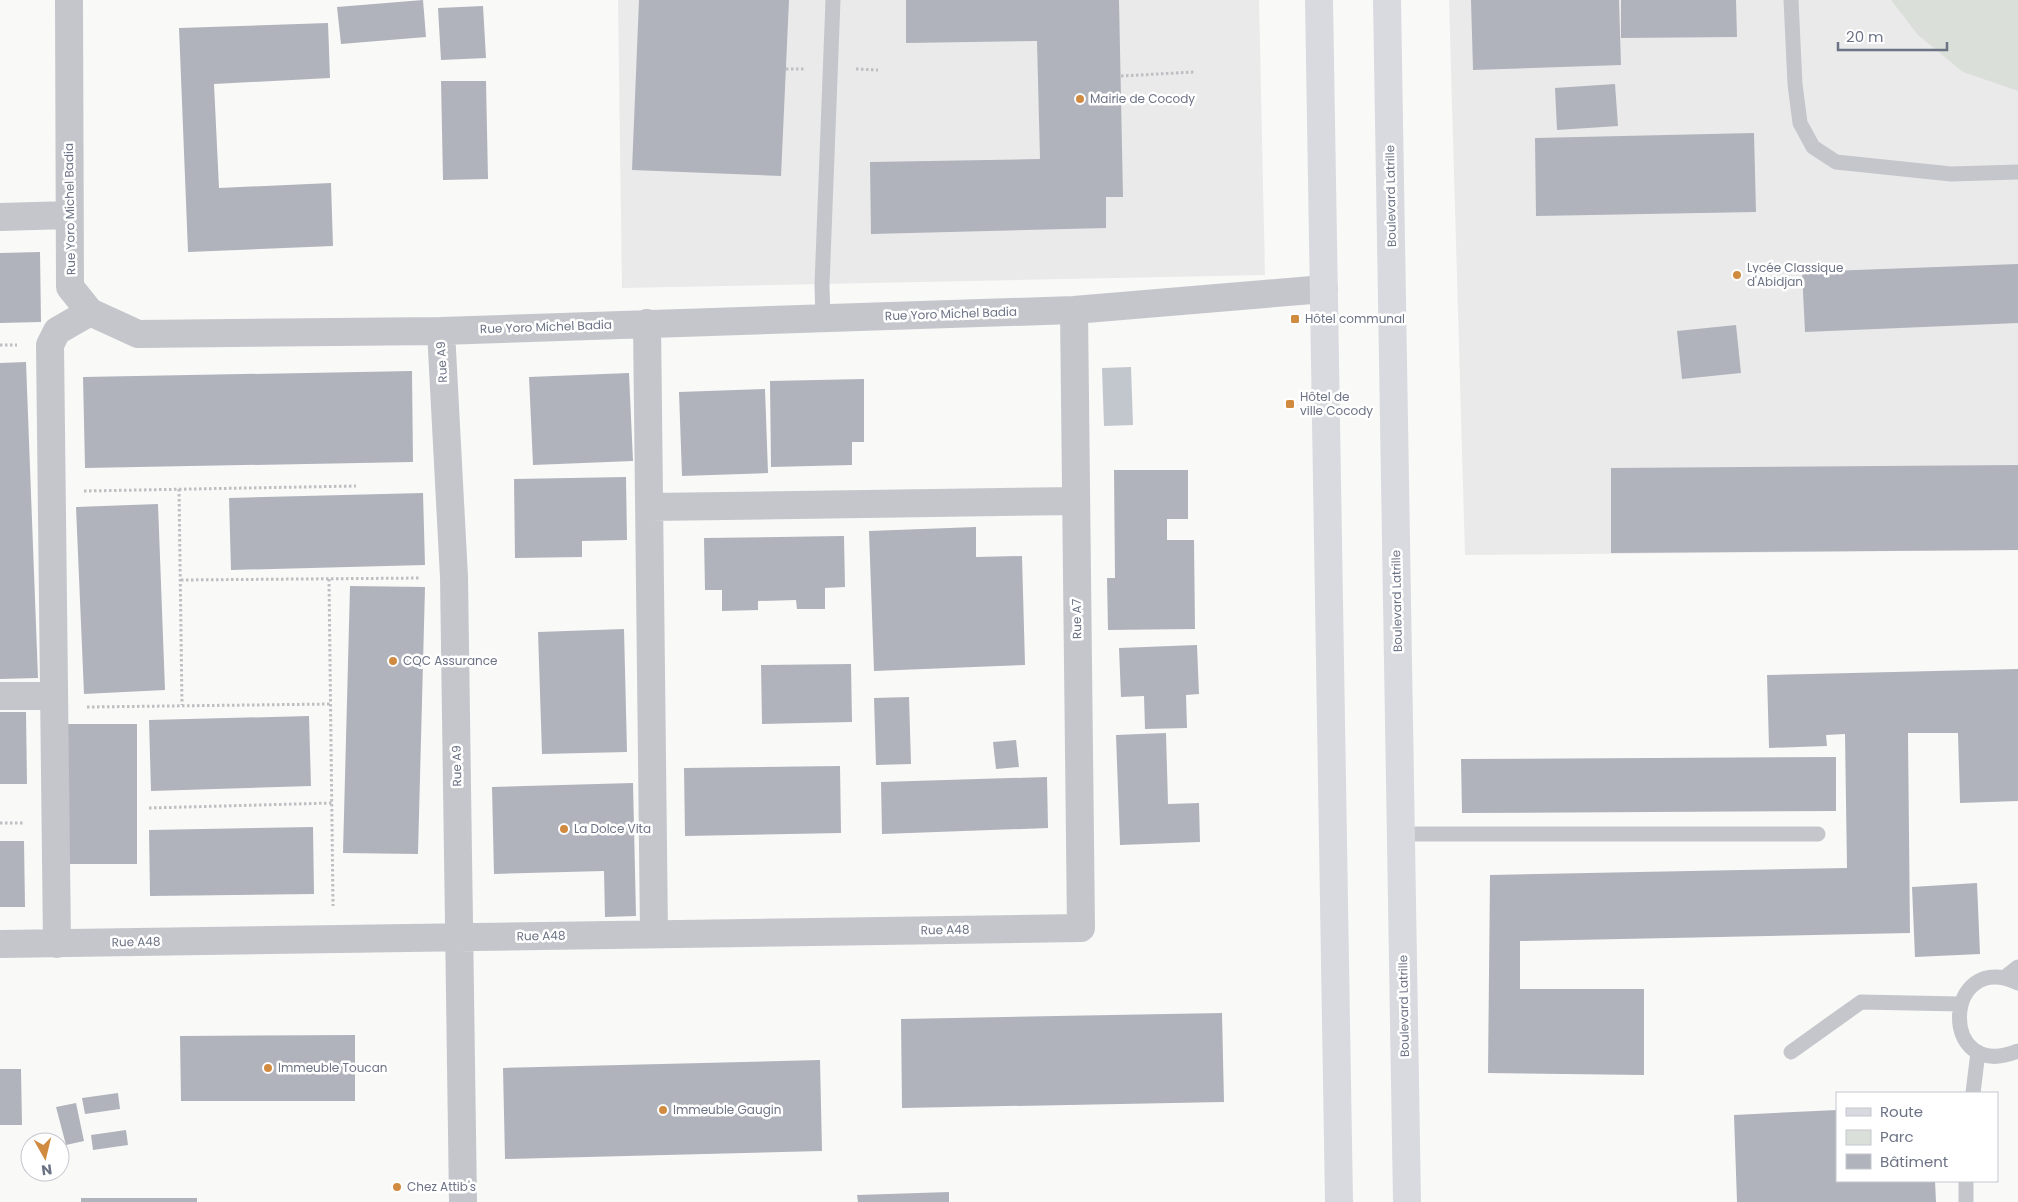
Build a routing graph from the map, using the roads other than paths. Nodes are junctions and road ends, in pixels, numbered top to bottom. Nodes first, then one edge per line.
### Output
1 (69, 0) edge
2 (833, 0) edge
3 (1319, 0) edge
4 (1387, 0) edge
5 (1791, 0) edge
6 (2018, 172) edge
7 (69, 216) junction
8 (0, 217) edge
9 (1324, 289) junction
10 (1074, 310) junction
11 (90, 312) junction
12 (823, 318) junction
13 (647, 323) junction
14 (440, 331) junction
15 (1076, 501) junction
16 (649, 507) junction
17 (0, 696) edge
18 (54, 701) junction
19 (1401, 834) junction
20 (1818, 834) dead end
21 (1081, 928) joint
22 (654, 934) junction
23 (459, 938) junction
24 (0, 944) edge
25 (57, 944) junction
26 (2018, 967) edge
27 (2011, 981) edge
28 (1960, 1004) junction
29 (2018, 1051) edge
30 (1791, 1052) dead end
31 (1978, 1052) junction
32 (1973, 1092) edge
33 (1966, 1182) edge
34 (463, 1202) edge
35 (1339, 1202) edge
36 (1407, 1202) edge
37 (1966, 1202) edge

1 - 7 street, Rue Yoro Michel Badia
2 - 12 lane
3 - 9 street
4 - 19 street, Boulevard Latrille
5 - 6 lane
7 - 8 street
7 - 11 street, Rue Yoro Michel Badia
9 - 10 street, Rue Yoro Michel Badia
9 - 35 street
10 - 12 street, Rue Yoro Michel Badia
10 - 15 street, Rue A7
11 - 14 street, Rue Yoro Michel Badia
11 - 18 street
12 - 13 street, Rue Yoro Michel Badia
13 - 14 street, Rue Yoro Michel Badia
13 - 16 street
14 - 23 street, Rue A9
15 - 16 street
15 - 21 street, Rue A7
16 - 22 street
17 - 18 street
18 - 25 street
19 - 20 lane
19 - 36 street, Boulevard Latrille
21 - 22 street, Rue A48
22 - 23 street, Rue A48
23 - 25 street, Rue A48
23 - 34 street, Rue A9
24 - 25 street, Rue A48
26 - 27 lane
27 - 28 lane
28 - 30 lane
28 - 31 lane
29 - 31 lane
31 - 32 lane
33 - 37 lane

